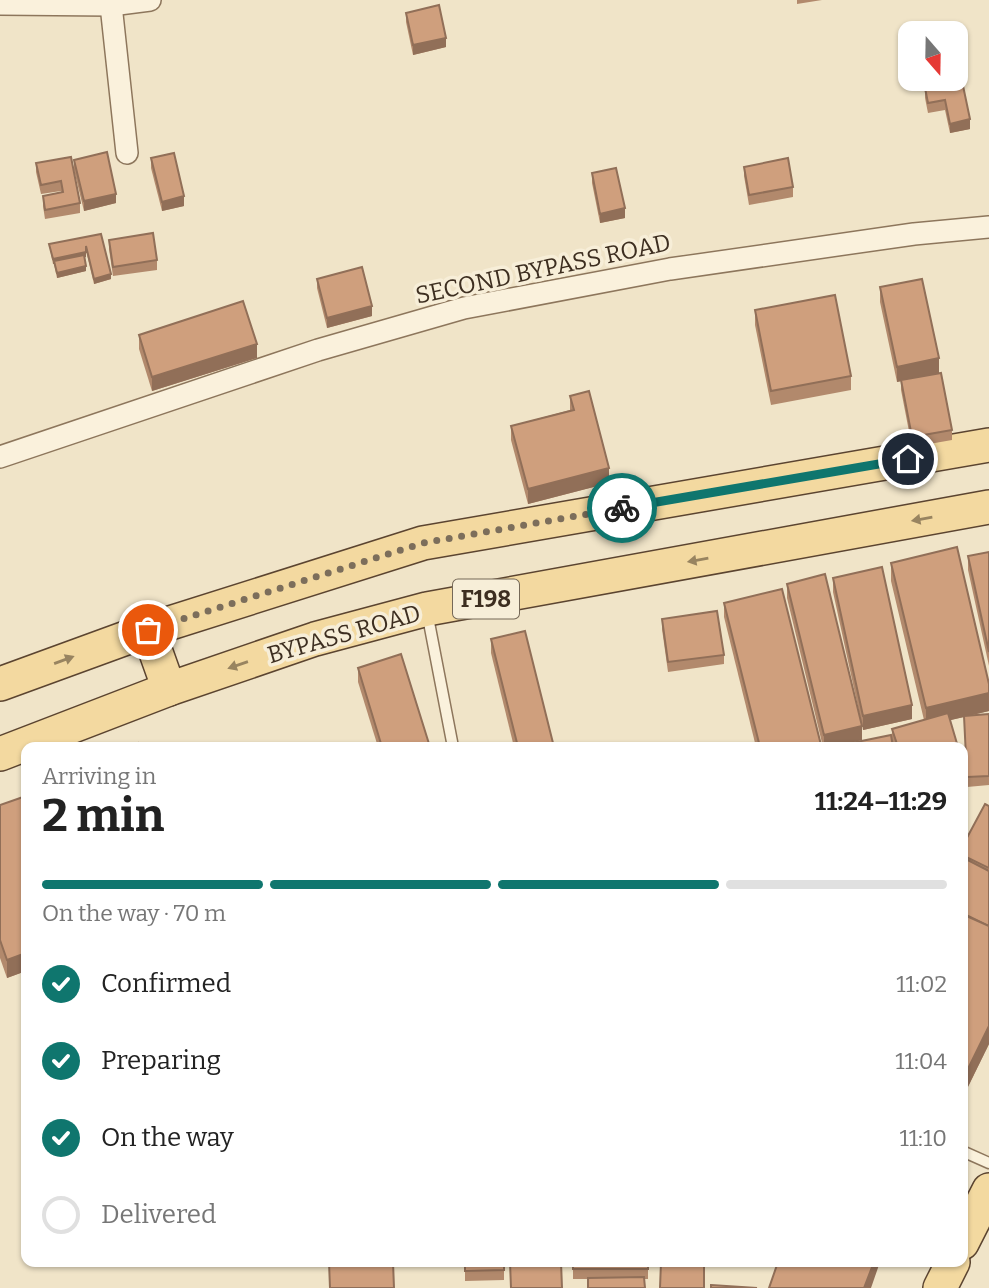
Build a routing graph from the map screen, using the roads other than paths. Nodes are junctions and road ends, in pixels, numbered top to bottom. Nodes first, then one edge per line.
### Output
1 (150, 0) edge
2 (0, 4) edge
3 (111, 5) junction
4 (127, 153) dead end
5 (989, 227) edge
6 (989, 445) edge
7 (0, 457) edge
8 (989, 507) edge
9 (427, 610) junction
10 (148, 630) junction
11 (0, 684) edge
12 (169, 689) junction
13 (31, 742) edge
14 (452, 742) edge
15 (21, 746) edge
16 (0, 754) edge
17 (968, 1154) edge
18 (989, 1163) edge
19 (989, 1190) edge
20 (968, 1231) edge
21 (950, 1267) edge
22 (940, 1288) edge

1 - 3 street
2 - 3 street
3 - 4 street
5 - 7 street, SECOND BYPASS ROAD
6 - 10 main road
8 -> 9 main road, BYPASS ROAD / F198
9 -> 12 main road, BYPASS ROAD / F198
9 - 14 lane
11 -> 10 main road
10 - 12 main road
12 - 13 main road, BYPASS ROAD / F198
15 - 16 main road, BYPASS ROAD / F198
17 - 18 lane
19 - 20 main road
21 - 22 main road

